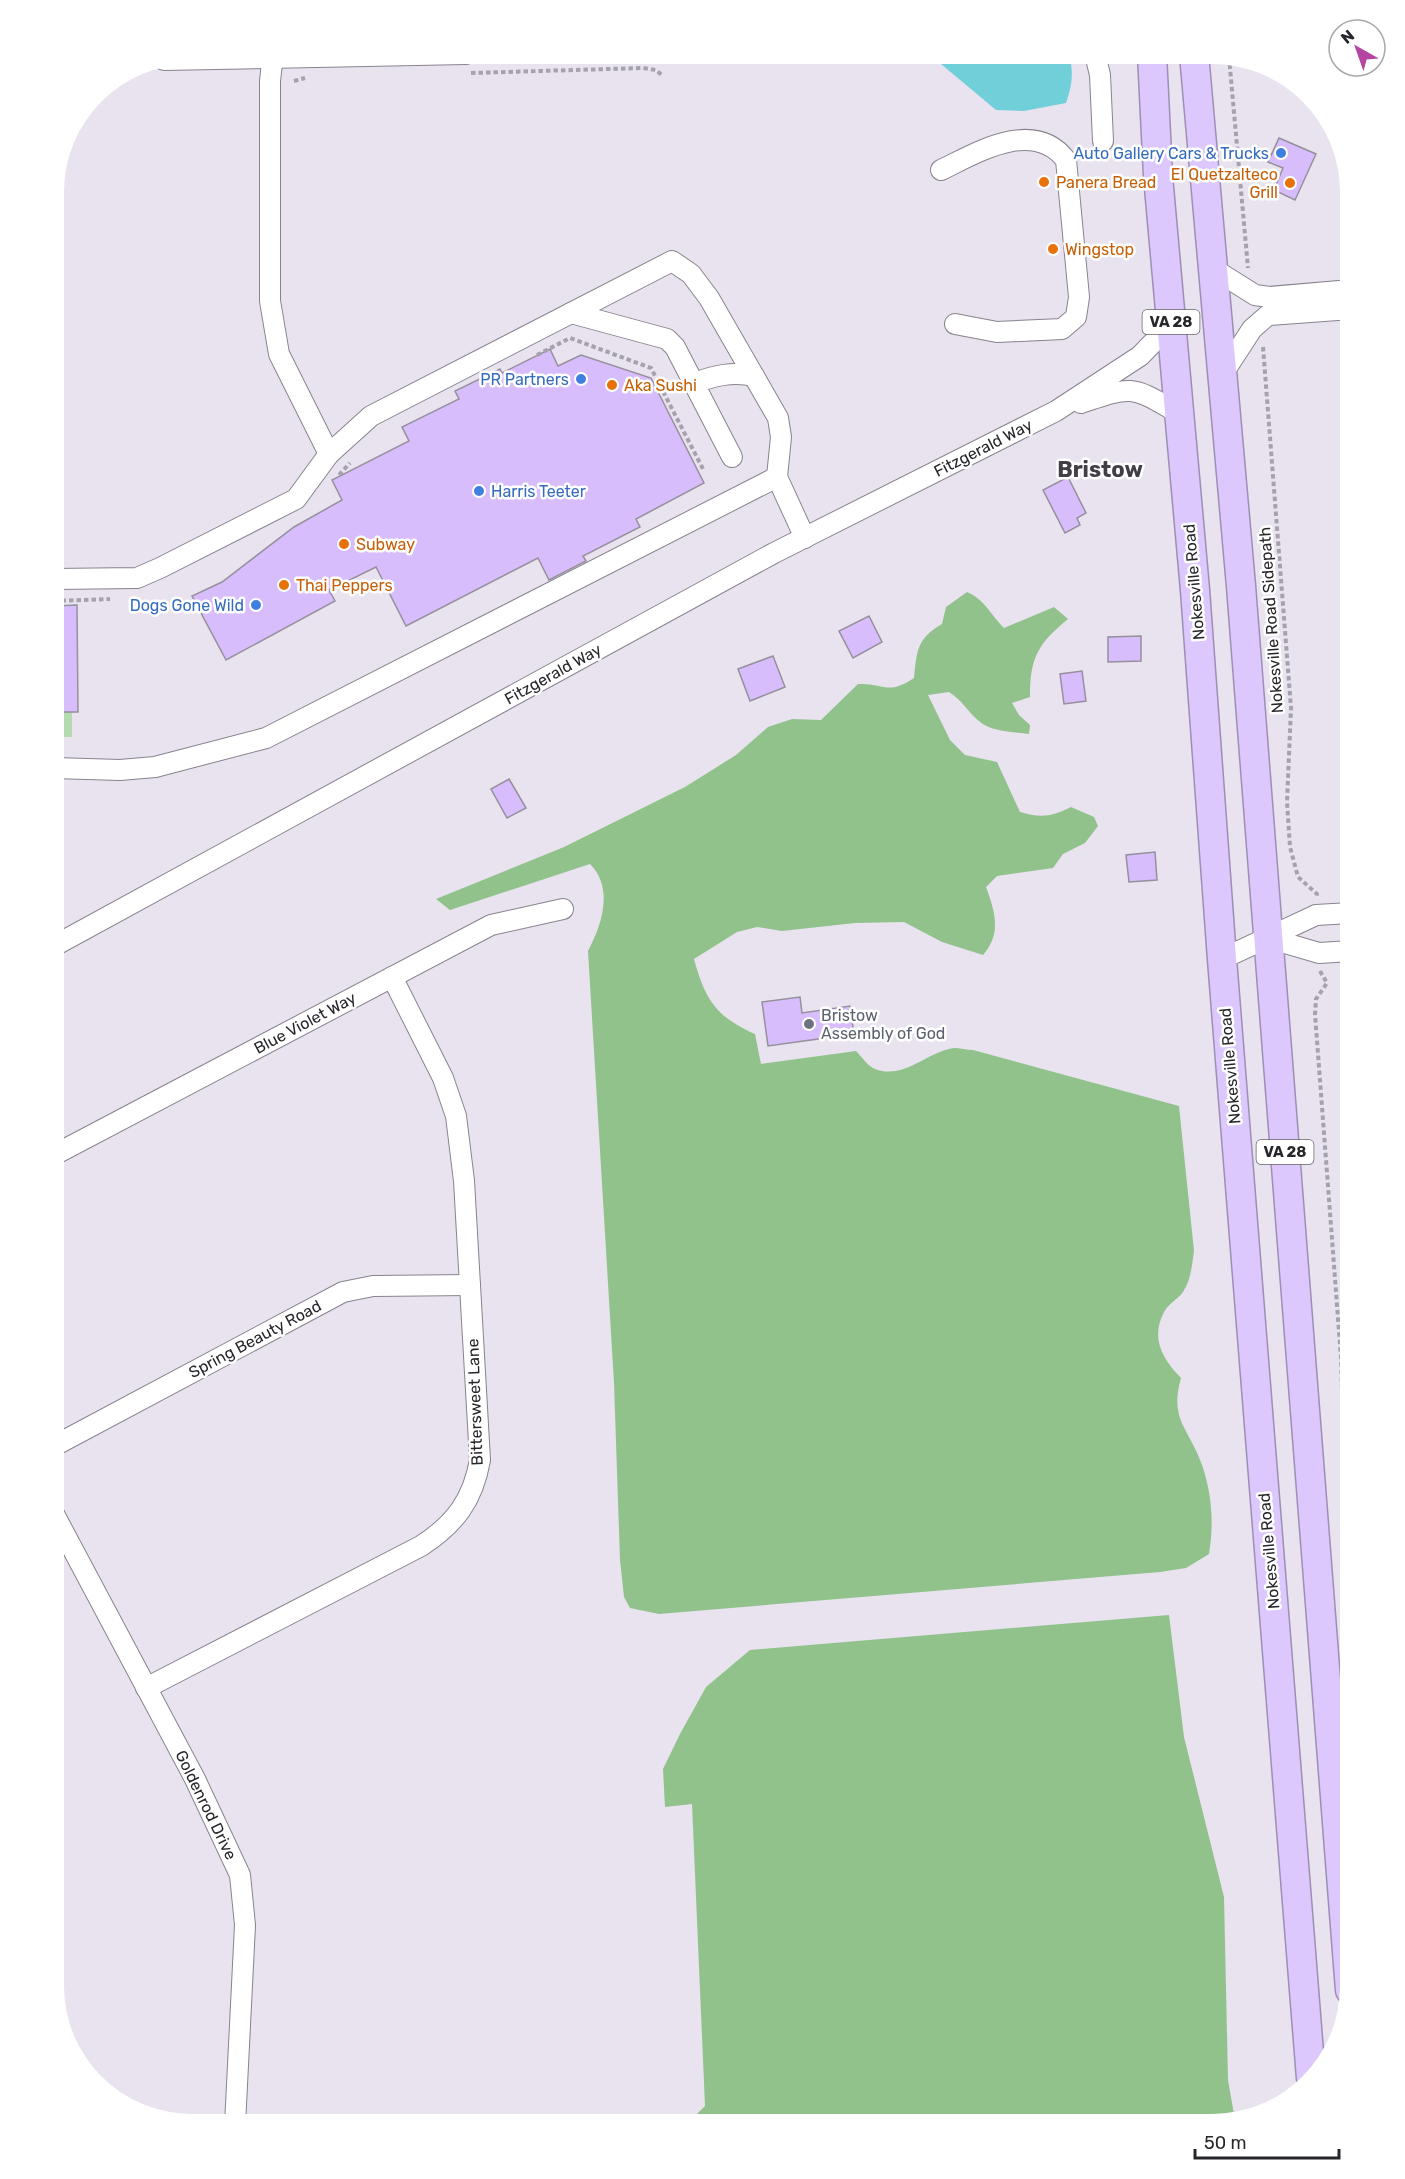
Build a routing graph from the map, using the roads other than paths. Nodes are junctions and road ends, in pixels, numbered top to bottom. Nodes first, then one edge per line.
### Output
1 (271, 64) edge
2 (1098, 65) edge
3 (1153, 65) edge
4 (1195, 65) edge
5 (1103, 141) dead end
6 (941, 170) dead end
7 (1212, 268) junction
8 (1340, 291) edge
9 (1340, 310) edge
10 (571, 313) junction
11 (1172, 323) junction
12 (955, 324) dead end
13 (1224, 372) junction
14 (754, 376) junction
15 (694, 383) junction
16 (1056, 411) junction
17 (1180, 414) junction
18 (329, 454) junction
19 (732, 457) dead end
20 (777, 477) junction
21 (804, 538) junction
22 (65, 579) edge
23 (65, 768) edge
24 (563, 909) dead end
25 (1340, 914) edge
26 (1268, 938) junction
27 (65, 940) edge
28 (1340, 952) edge
29 (1221, 959) junction
30 (392, 977) junction
31 (64, 1149) edge
32 (470, 1285) junction
33 (64, 1441) edge
34 (64, 1533) edge
35 (146, 1688) junction
36 (1340, 1862) edge
37 (1310, 2069) edge
38 (236, 2114) edge

1 - 18 street
2 - 5 street
3 - 11 highway, Nokesville Road / VA 28
4 - 7 highway, VA 28
6 - 12 street
7 - 8 street
7 - 13 highway, VA 28
9 - 13 street
10 - 14 street
10 - 15 street
10 - 18 street
11 - 16 street, Fitzgerald Way
11 - 17 highway, Nokesville Road / VA 28
13 - 26 highway, VA 28
14 - 15 street
14 - 20 street
15 - 19 street
16 - 17 street, Fitzgerald Way
16 - 21 street, Fitzgerald Way
17 - 29 highway, Nokesville Road / VA 28
18 - 22 street
20 - 21 street
20 - 23 street
21 - 27 street, Fitzgerald Way
24 - 30 street, Blue Violet Way
25 - 26 street
26 - 28 street
26 - 29 street
26 - 36 highway, VA 28
29 - 37 highway, Nokesville Road / VA 28
30 - 31 street, Blue Violet Way
30 - 32 street, Bittersweet Lane
32 - 33 street, Spring Beauty Road
32 - 35 street, Bittersweet Lane
34 - 35 street, Goldenrod Drive
35 - 38 street, Goldenrod Drive

